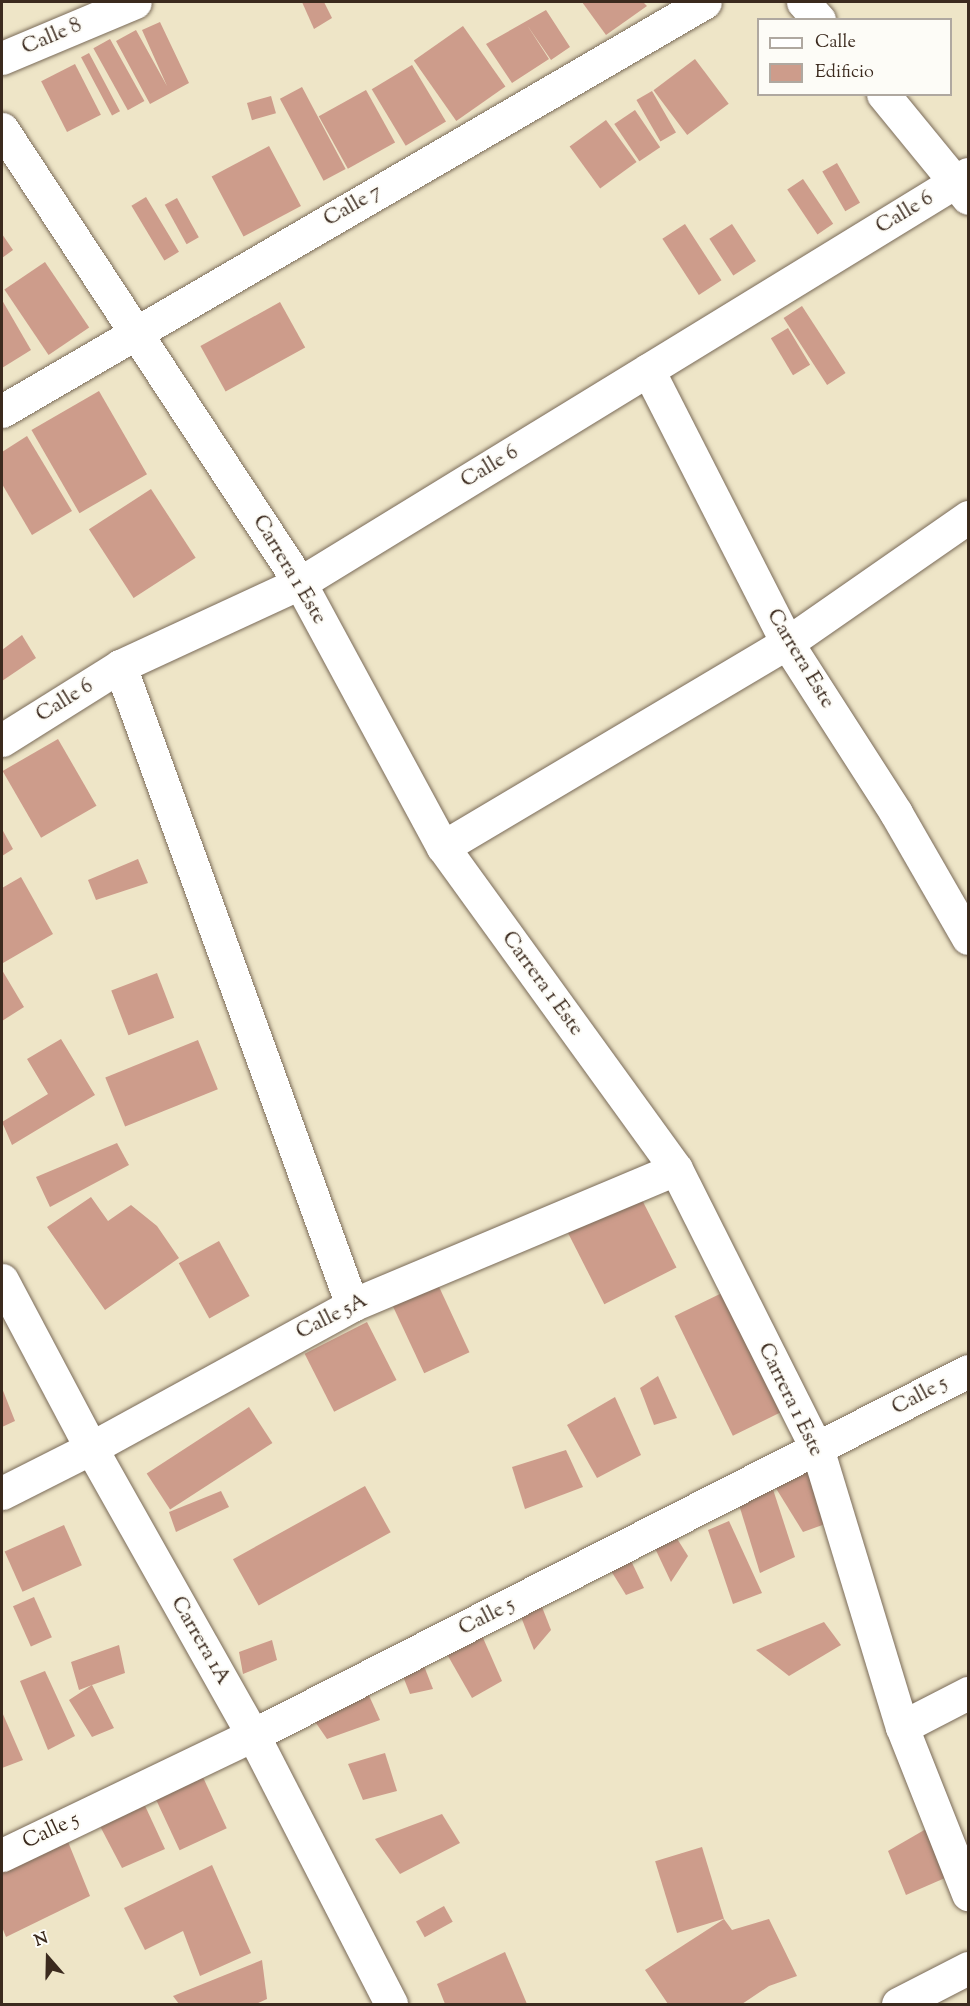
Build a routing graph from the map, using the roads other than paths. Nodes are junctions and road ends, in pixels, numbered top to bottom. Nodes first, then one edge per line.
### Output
1 (135, 2) edge
2 (705, 2) edge
3 (803, 2) edge
4 (817, 18) edge
5 (2, 58) edge
6 (885, 96) edge
7 (2, 129) edge
8 (965, 184) edge
9 (137, 332) junction
10 (648, 370) junction
11 (2, 411) edge
12 (969, 517) edge
13 (300, 583) junction
14 (787, 643) junction
15 (120, 666) junction
16 (2, 740) edge
17 (443, 847) junction
18 (969, 938) edge
19 (676, 1169) junction
20 (2, 1280) edge
21 (352, 1305) junction
22 (969, 1371) edge
23 (90, 1448) junction
24 (818, 1450) junction
25 (2, 1493) edge
26 (969, 1693) edge
27 (902, 1727) junction
28 (253, 1735) junction
29 (2, 1855) edge
30 (969, 1894) edge
31 (969, 1968) edge
32 (391, 2004) edge
33 (898, 2004) edge

1 - 5 street, Calle 8
2 - 9 street, Calle 7
3 - 4 street
6 - 8 street
7 - 9 street, Carrera 1 Este
8 - 10 street, Calle 6
9 - 11 street, Calle 7
9 - 13 street, Carrera 1 Este
10 - 13 street, Calle 6
10 - 14 street, Carrera Este
12 - 14 street
13 - 15 street, Calle 6
13 - 17 street, Carrera 1 Este
14 - 17 street
14 - 18 street, Carrera Este
15 - 16 street, Calle 6
15 - 21 street
17 - 19 street, Carrera 1 Este
19 - 21 street, Calle 5A
19 - 24 street, Carrera 1 Este
20 - 23 street, Carrera 1A
21 - 23 street, Calle 5A
22 - 24 street, Calle 5
23 - 25 street, Calle 5A
23 - 28 street, Carrera 1A
24 - 27 street, Carrera 1 Este
24 - 28 street, Calle 5
26 - 27 street
27 - 30 street, Carrera 1 Este
28 - 29 street, Calle 5
28 - 32 street, Carrera 1A
31 - 33 street

